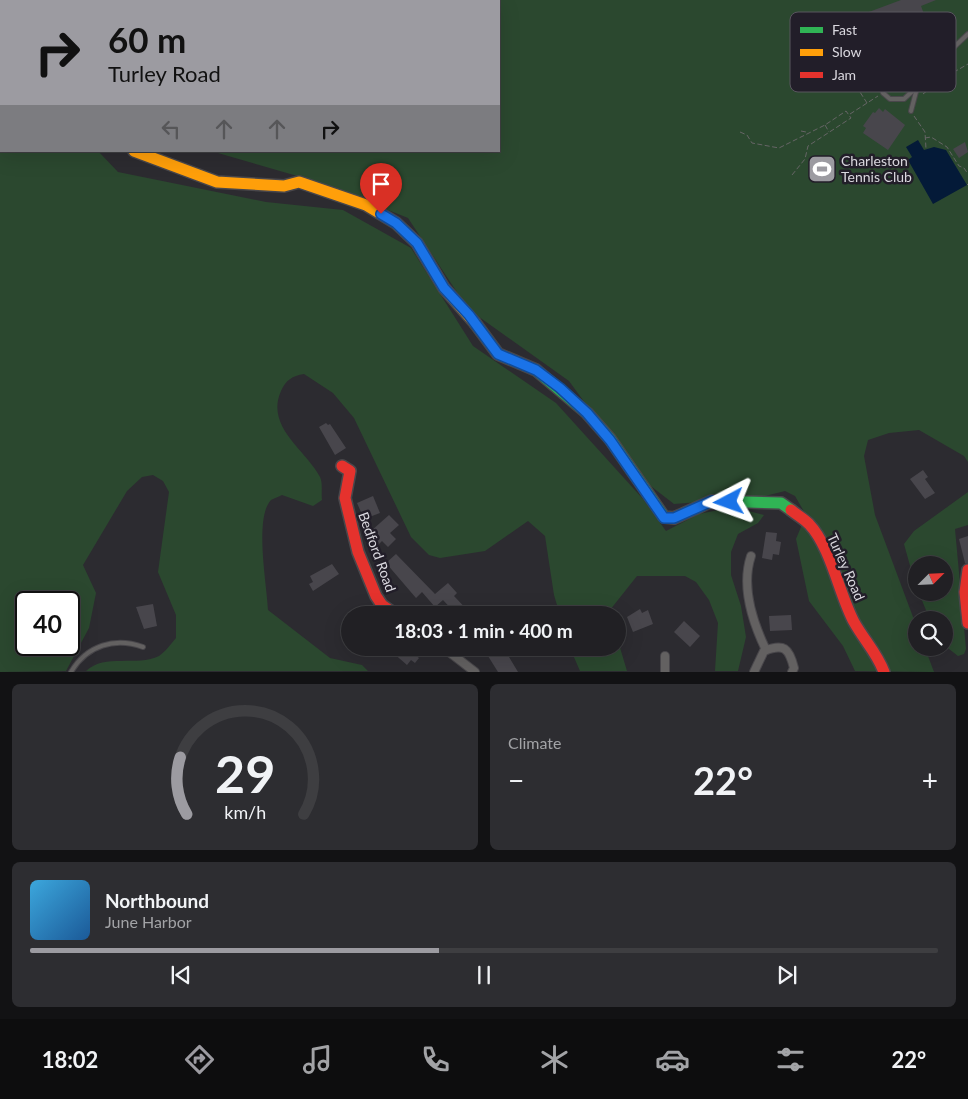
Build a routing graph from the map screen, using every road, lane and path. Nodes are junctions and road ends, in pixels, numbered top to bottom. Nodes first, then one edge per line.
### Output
1 (968, 34) edge
2 (956, 45) edge
3 (968, 64) edge
4 (956, 71) edge
5 (860, 92) edge
6 (883, 92) joint
7 (913, 92) edge
8 (916, 92) edge
9 (925, 92) edge
10 (914, 100) junction
11 (867, 103) junction
12 (911, 111) joint
13 (849, 115) junction
14 (825, 125) junction
15 (801, 131) dead end
16 (740, 132) dead end
17 (806, 132) dead end
18 (829, 132) junction
19 (925, 138) junction
20 (926, 149) dead end
21 (137, 152) edge
22 (968, 174) edge
23 (792, 175) dead end
24 (342, 466) dead end
25 (751, 556) dead end
26 (968, 570) edge
27 (383, 606) edge
28 (968, 623) edge
29 (143, 647) dead end
30 (766, 650) junction
31 (454, 656) edge
32 (665, 656) dead end
33 (71, 672) edge
34 (475, 672) edge
35 (665, 672) edge
36 (754, 672) edge
37 (792, 672) edge
38 (884, 672) edge

1 - 2 lane
3 - 4 path
5 - 11 path
6 - 7 lane
6 - 11 path
8 - 10 lane
9 - 10 path
10 - 12 lane
11 - 13 path
12 - 19 path
13 - 14 path
13 - 18 path
14 - 16 path
14 - 18 path
15 - 17 path
18 - 23 path
19 - 20 path
19 - 22 path
21 - 38 street, Turley Road
24 - 27 street, Bedford Road
25 - 30 street
26 - 28 street
29 - 33 lane
30 - 36 street
30 - 37 street
31 - 34 street
32 - 35 street

